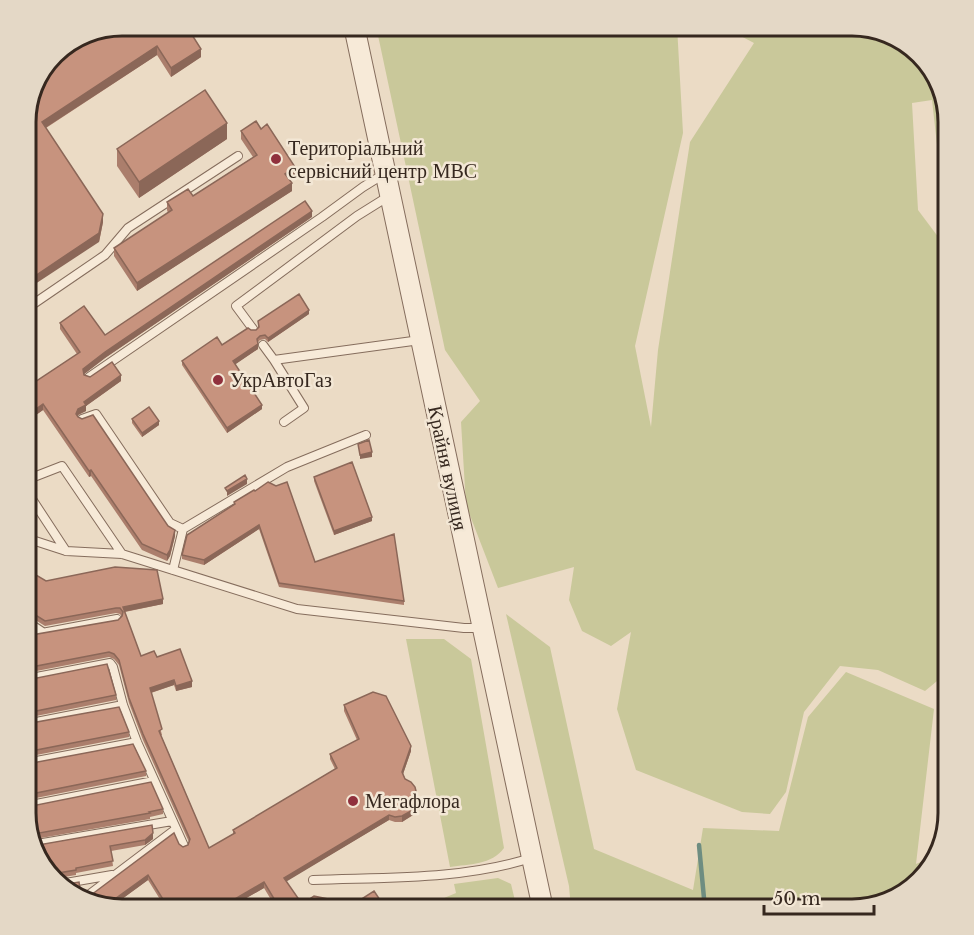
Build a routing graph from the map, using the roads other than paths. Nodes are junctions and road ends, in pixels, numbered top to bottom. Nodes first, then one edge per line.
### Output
1 (356, 36) edge
2 (238, 156) dead end
3 (386, 173) junction
4 (390, 195) junction
5 (36, 302) edge
6 (253, 329) edge
7 (421, 339) junction
8 (263, 345) dead end
9 (274, 360) junction
10 (89, 377) edge
11 (82, 419) edge
12 (284, 422) dead end
13 (366, 435) dead end
14 (36, 476) edge
15 (36, 505) edge
16 (183, 529) junction
17 (36, 541) edge
18 (66, 551) junction
19 (122, 554) junction
20 (173, 570) junction
21 (117, 619) edge
22 (36, 628) edge
23 (482, 628) junction
24 (44, 633) junction
25 (36, 634) edge
26 (36, 677) edge
27 (123, 705) junction
28 (36, 722) edge
29 (137, 742) junction
30 (36, 761) edge
31 (154, 781) junction
32 (36, 804) edge
33 (174, 825) junction
34 (42, 843) edge
35 (184, 846) edge
36 (531, 858) junction
37 (115, 875) junction
38 (313, 880) dead end
39 (72, 882) edge
40 (92, 893) edge
41 (541, 899) edge

1 - 3 street, Крайня вулиця
2 - 5 lane
3 - 4 street, Крайня вулиця
3 - 10 lane
4 - 6 lane
4 - 7 street, Крайня вулиця
7 - 9 lane
7 - 23 street, Крайня вулиця
8 - 9 lane
9 - 12 lane
11 - 16 lane
13 - 16 lane
14 - 19 lane
15 - 18 lane
16 - 20 lane
17 - 18 lane
18 - 19 lane
19 - 20 lane
20 - 23 lane
21 - 24 lane
22 - 24 lane
23 - 36 street, Крайня вулиця
24 - 25 lane
26 - 27 lane
27 - 28 lane
27 - 29 lane
29 - 30 lane
29 - 31 lane
31 - 32 lane
31 - 33 lane
33 - 34 lane
33 - 35 lane
33 - 37 lane
36 - 38 lane
36 - 41 street, Крайня вулиця
37 - 39 lane
37 - 40 lane

